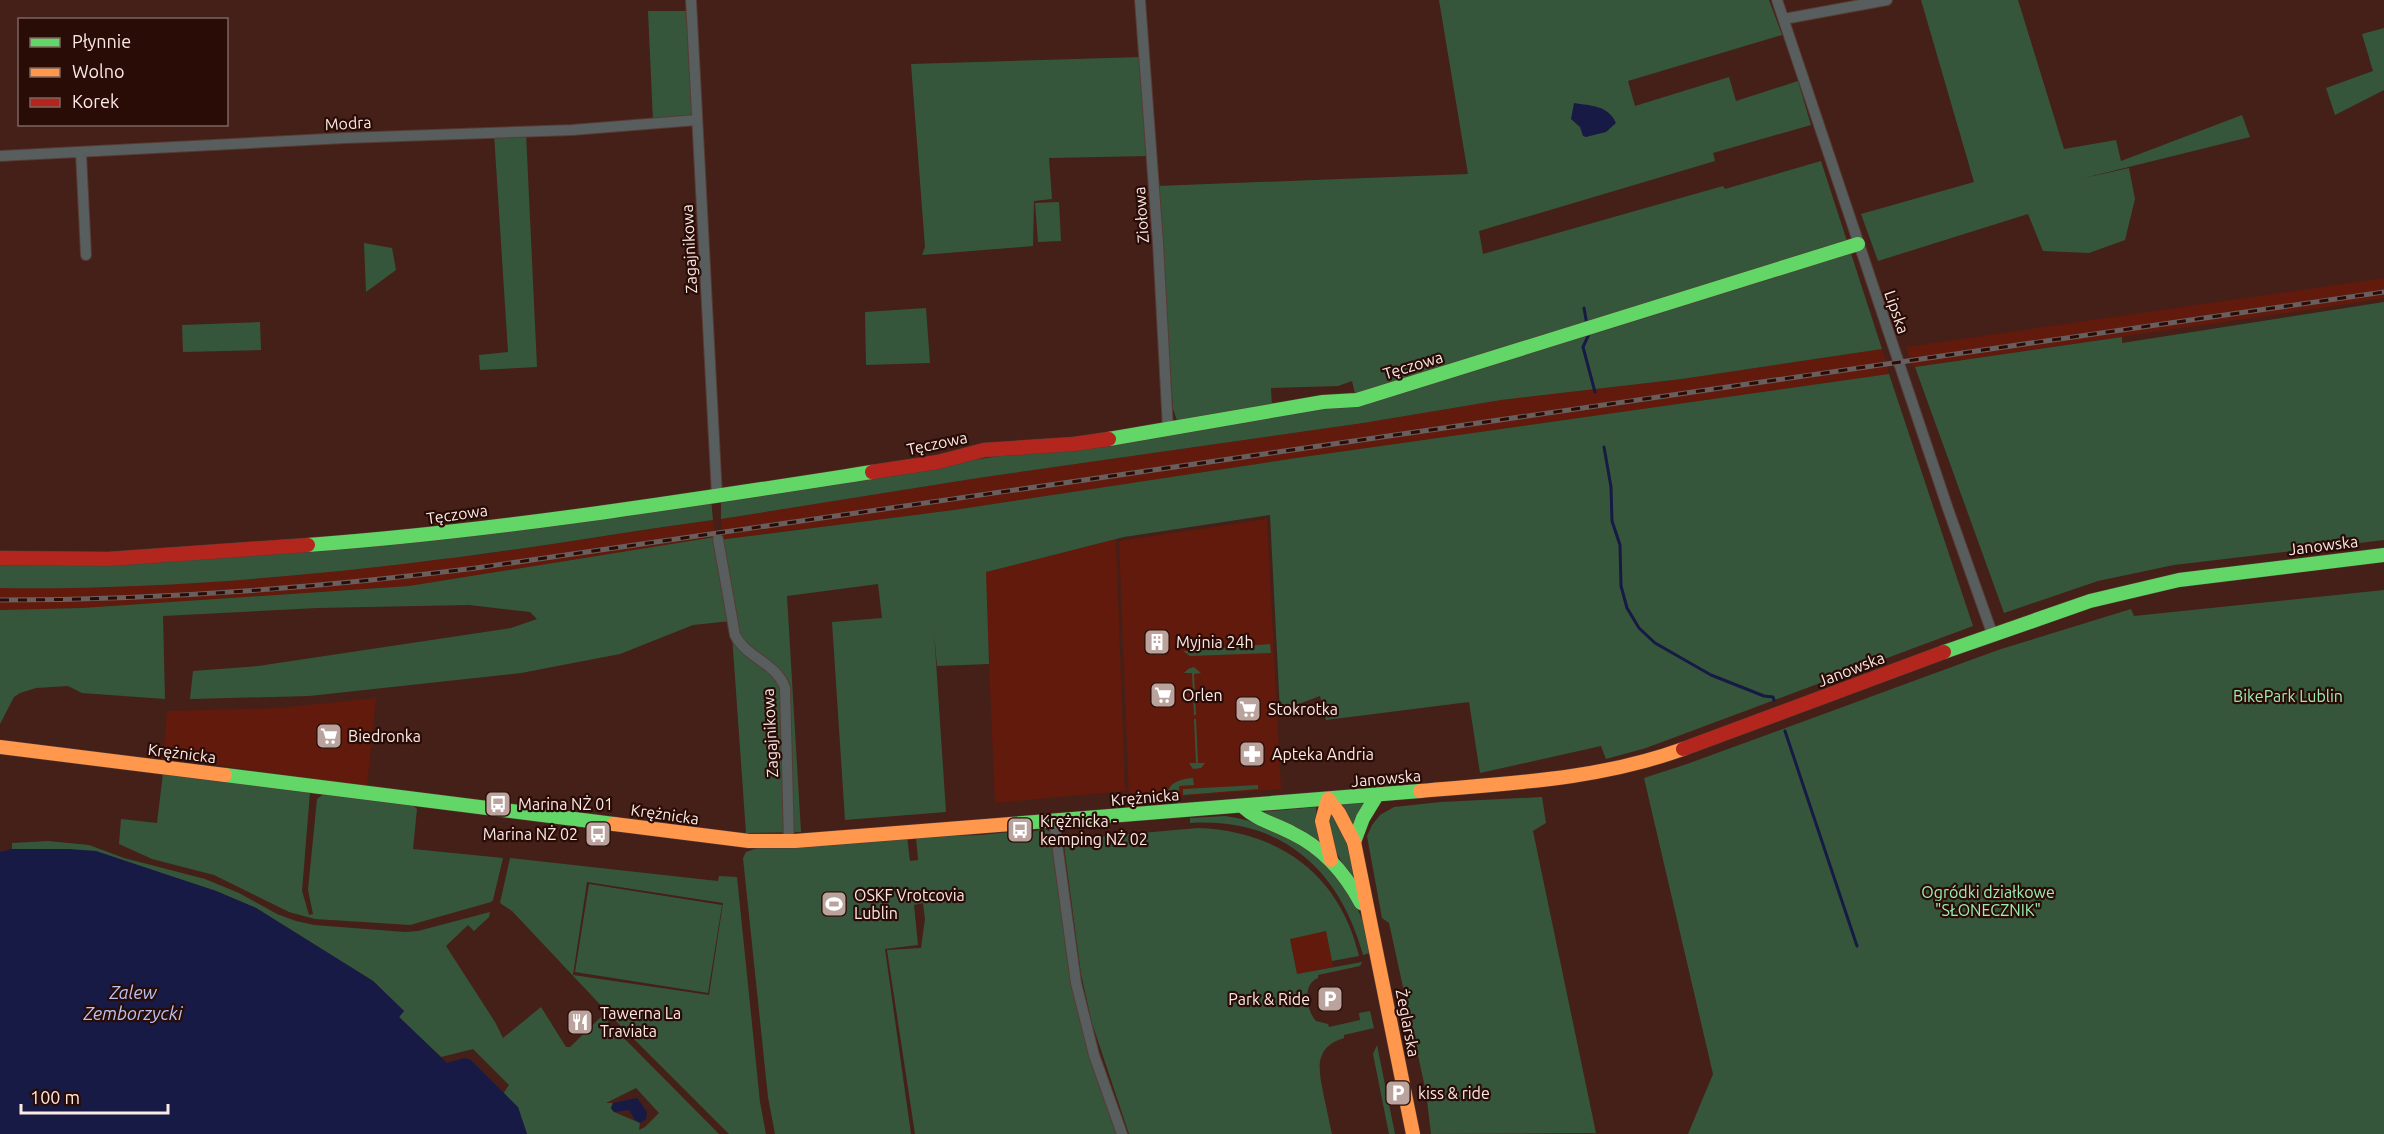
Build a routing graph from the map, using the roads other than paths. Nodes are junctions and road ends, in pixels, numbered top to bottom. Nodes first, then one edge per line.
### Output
1 (691, 0) edge
2 (1140, 0) edge
3 (1777, 0) edge
4 (1887, 0) edge
5 (1784, 20) junction
6 (697, 120) junction
7 (81, 153) junction
8 (0, 156) edge
9 (1858, 244) junction
10 (86, 255) dead end
11 (1168, 429) junction
12 (717, 496) junction
13 (718, 539) dead end
14 (2384, 555) edge
15 (0, 558) edge
16 (1992, 633) junction
17 (0, 747) edge
18 (1377, 795) junction
19 (1328, 799) junction
20 (1242, 806) junction
21 (1054, 821) junction
22 (789, 842) junction
23 (1354, 842) junction
24 (1331, 860) junction
25 (1368, 920) junction
26 (1122, 1134) edge
27 (1413, 1134) edge

1 - 6 street, Zagajnikowa
2 - 11 street, Ziołowa
3 - 5 street, Lipska
4 - 5 street
5 - 9 street, Lipska
6 - 7 street, Modra
6 - 12 street, Zagajnikowa
7 - 8 street, Modra
7 - 10 street
9 - 11 street, Tęczowa
9 - 16 street, Lipska
11 - 12 street, Tęczowa
12 - 15 street, Tęczowa
13 - 22 street, Zagajnikowa
14 - 16 street, Janowska
16 - 18 street, Janowska
17 - 22 street, Krężnicka
18 - 19 street, Janowska
18 - 23 street
19 - 20 street, Krężnicka
19 - 23 street, Żeglarska
19 - 24 street, Żeglarska
20 - 21 street, Krężnicka
20 - 24 street, Żeglarska
21 - 22 street, Krężnicka
21 - 26 street
23 - 25 street, Żeglarska
24 - 25 street, Żeglarska
25 - 27 street, Żeglarska

